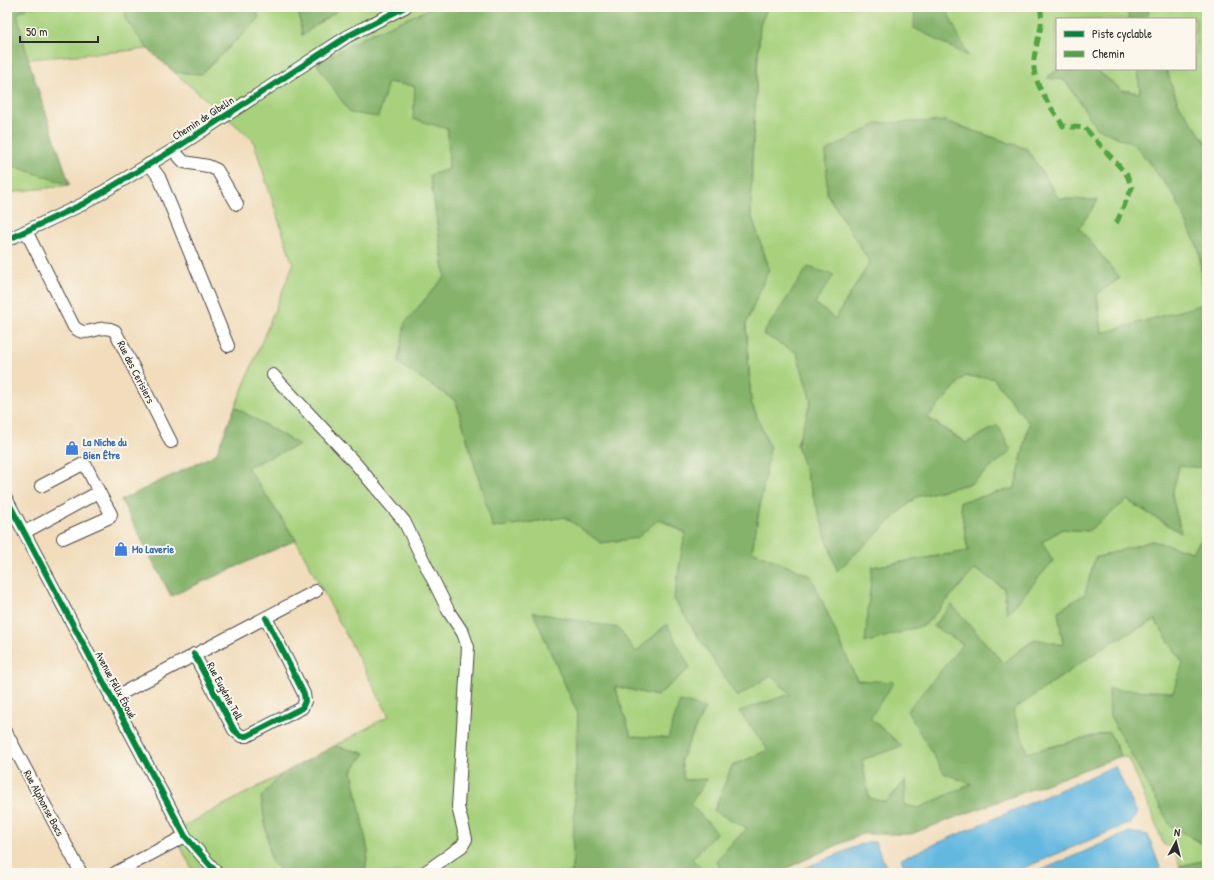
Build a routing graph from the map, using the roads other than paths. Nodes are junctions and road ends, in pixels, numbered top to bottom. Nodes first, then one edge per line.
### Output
1 (405, 7) edge
2 (173, 150) junction
3 (149, 164) junction
4 (237, 204) dead end
5 (26, 231) junction
6 (7, 240) edge
7 (228, 346) dead end
8 (272, 375) dead end
9 (171, 442) dead end
10 (41, 486) dead end
11 (99, 492) junction
12 (7, 500) edge
13 (25, 532) junction
14 (63, 538) dead end
15 (316, 591) dead end
16 (266, 618) junction
17 (194, 654) junction
18 (111, 698) junction
19 (7, 734) edge
20 (186, 836) junction
21 (81, 873) edge
22 (115, 873) edge
23 (216, 873) edge
24 (424, 873) edge

1 - 2 street, Chemin de Gibelin
2 - 3 street, Chemin de Gibelin
2 - 4 street
3 - 5 street, Chemin de Gibelin
3 - 7 street
5 - 6 street, Chemin de Gibelin
5 - 9 street, Rue des Cerisiers
8 - 24 street
10 - 11 street
11 - 13 street
11 - 14 street
12 - 13 street, Avenue Félix Éboué
13 - 18 street, Avenue Félix Éboué
15 - 16 street
16 - 17 street
16 - 17 street, Rue Eugénie Tell
17 - 18 street
18 - 20 street, Avenue Félix Éboué
19 - 21 street, Rue Alphonse Bocs
20 - 22 street
20 - 23 street, Avenue Félix Éboué

